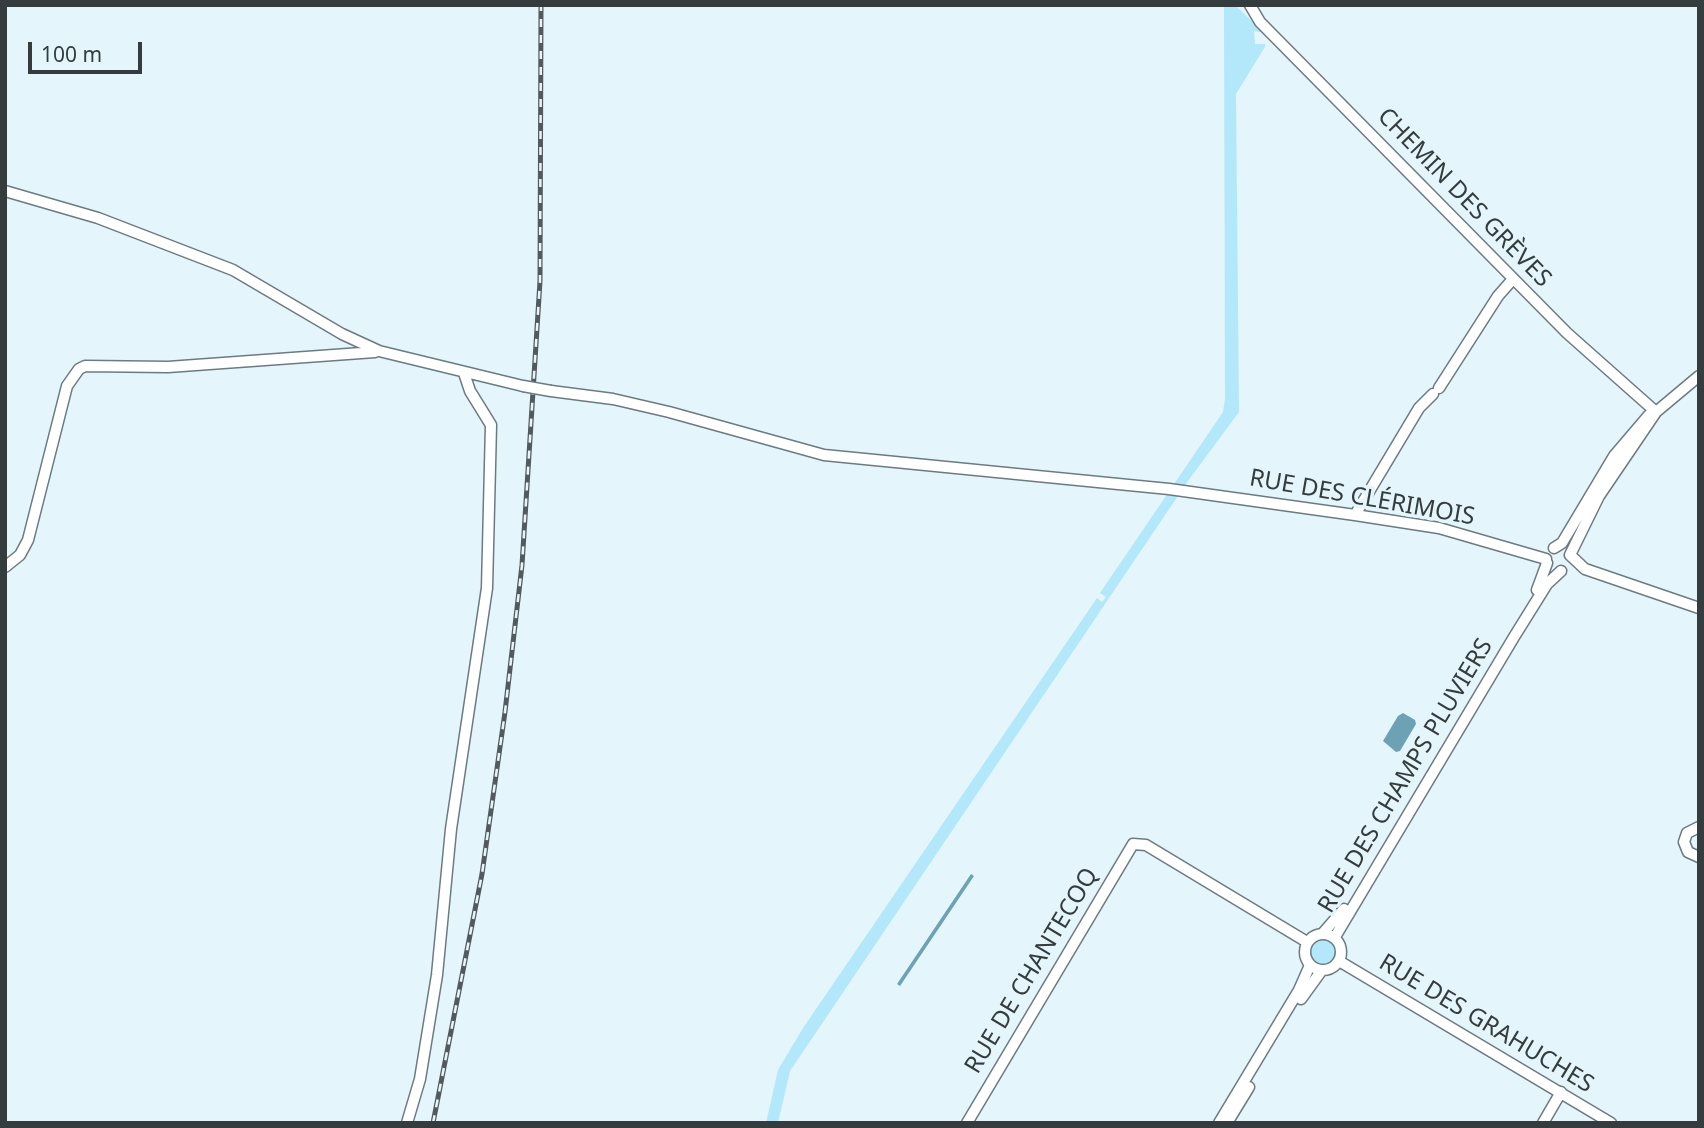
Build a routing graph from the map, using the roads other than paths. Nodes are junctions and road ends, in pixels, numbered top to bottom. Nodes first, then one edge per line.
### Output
1 (1250, 5) edge
2 (5, 191) edge
3 (1513, 279) junction
4 (380, 351) junction
5 (464, 373) junction
6 (1699, 376) edge
7 (1656, 412) junction
8 (1355, 515) junction
9 (1554, 548) junction
10 (1570, 555) junction
11 (1547, 561) junction
12 (5, 567) edge
13 (1563, 571) junction
14 (1653, 592) junction
15 (1699, 608) edge
16 (1514, 637) junction
17 (1699, 827) edge
18 (1699, 857) edge
19 (1372, 874) junction
20 (1323, 933) junction
21 (1335, 937) junction
22 (1307, 942) junction
23 (1339, 961) junction
24 (1310, 965) junction
25 (1322, 970) junction
26 (1560, 1093) junction
27 (407, 1123) edge
28 (967, 1123) edge
29 (1219, 1123) edge
30 (1227, 1123) edge
31 (1543, 1123) edge
32 (1611, 1123) edge

1 - 3 street, CHEMIN DES GRÈVES
2 - 4 street
3 - 7 street, CHEMIN DES GRÈVES
3 - 8 street
4 - 5 street, RUE DES CLÉRIMOIS
4 - 12 street
5 - 8 street, RUE DES CLÉRIMOIS, bridge
5 - 27 street
6 - 7 street
7 - 9 street
7 - 10 street
8 - 11 street, RUE DES CLÉRIMOIS
9 - 10 street
9 - 11 street
10 - 13 street
10 - 14 street
11 - 13 street
11 - 16 street, RUE DES CHAMPS PLUVIERS
13 - 14 street
13 - 16 street, RUE DES CHAMPS PLUVIERS
14 - 15 street
16 - 19 street, RUE DES CHAMPS PLUVIERS
17 - 18 street
19 - 20 street
19 - 21 street, RUE DES CHAMPS PLUVIERS
20 - 21 street
20 - 22 street
21 - 23 street
22 - 24 street
22 - 28 street, RUE DE CHANTECOQ
23 - 25 street
23 - 26 street, RUE DES GRAHUCHES
24 - 25 street
24 - 29 street
25 - 30 street
26 - 31 street
26 - 32 street, RUE DES GRAHUCHES

